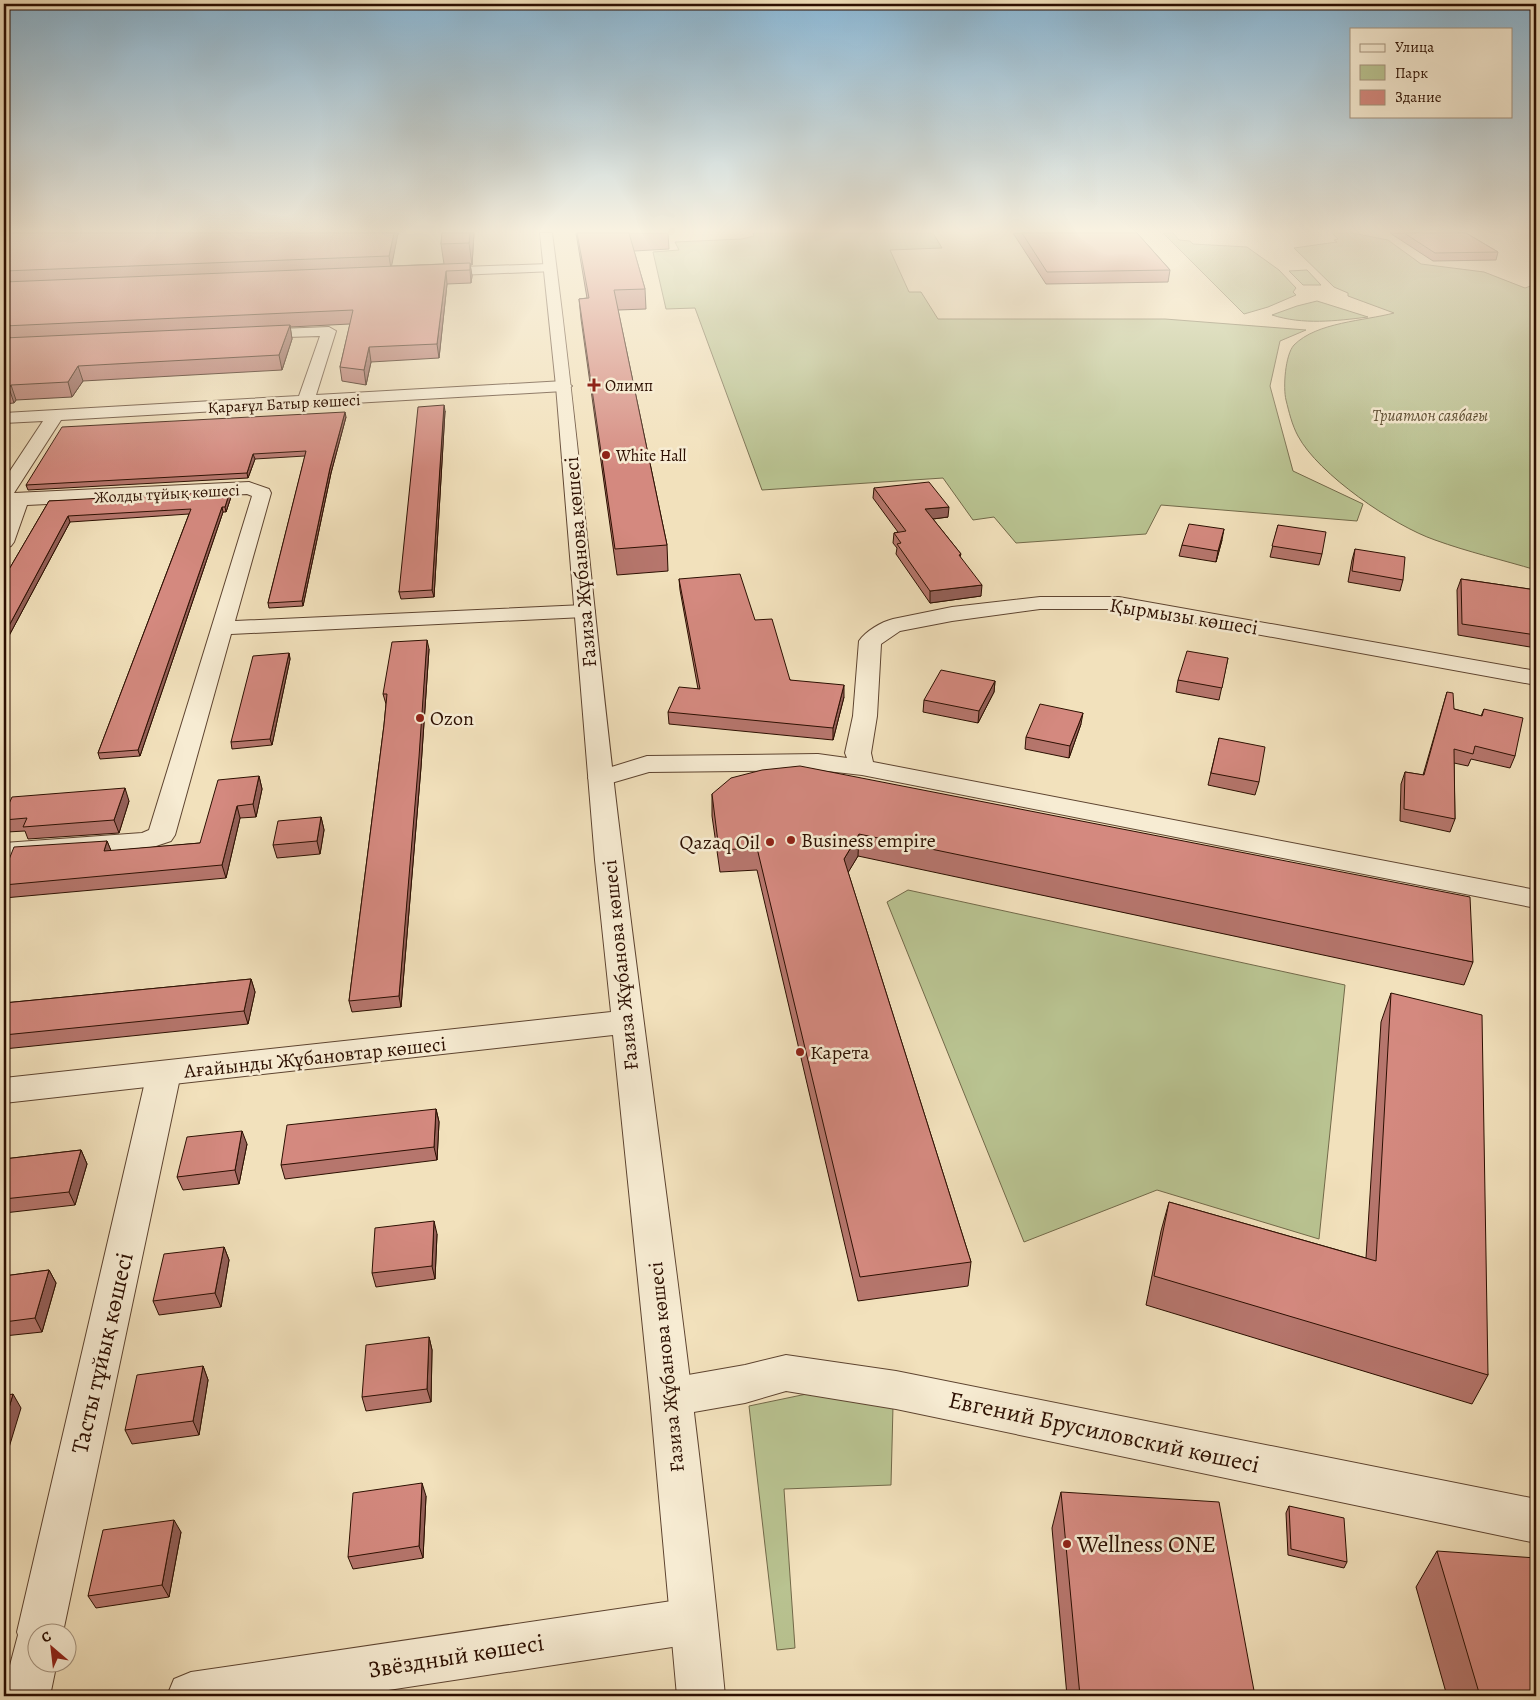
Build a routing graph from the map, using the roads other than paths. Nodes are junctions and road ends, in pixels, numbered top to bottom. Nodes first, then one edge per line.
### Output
1 (555, 312) edge
2 (240, 335) edge
3 (564, 386) junction
4 (306, 401) junction
5 (55, 416) junction
6 (4, 418) edge
7 (19, 500) junction
8 (4, 542) edge
9 (584, 611) junction
10 (224, 628) junction
11 (1536, 678) edge
12 (862, 767) junction
13 (601, 778) junction
14 (4, 852) edge
15 (1536, 900) edge
16 (626, 1022) junction
17 (164, 1073) junction
18 (4, 1091) edge
19 (670, 1397) junction
20 (1536, 1521) edge
21 (692, 1621) junction
22 (42, 1622) edge
23 (31, 1672) edge
24 (26, 1696) edge
25 (191, 1696) edge
26 (701, 1696) edge

1 - 3 street, Ғазиза Жұбанова көшесі
2 - 4 street
3 - 4 street, Қарағұл Батыр көшесі
3 - 9 street, Ғазиза Жұбанова көшесі
4 - 5 street, Қарағұл Батыр көшесі
5 - 6 street, Қарағұл Батыр көшесі
5 - 7 street
7 - 8 street
7 - 10 street, Жолды тұйық көшесі
9 - 10 street
9 - 13 street, Ғазиза Жұбанова көшесі
10 - 14 street, Жолды тұйық көшесі
11 - 12 street, Қырмызы көшесі
12 - 13 street
12 - 15 street
13 - 16 street, Ғазиза Жұбанова көшесі
16 - 17 street, Ағайынды Жұбановтар көшесі
16 - 19 street, Ғазиза Жұбанова көшесі
17 - 18 street, Ағайынды Жұбановтар көшесі
17 - 22 street, Тасты тұйық көшесі
19 - 20 street, Евгений Брусиловский көшесі
19 - 21 street, Ғазиза Жұбанова көшесі
21 - 25 street, Звёздный көшесі
21 - 26 street, Ғазиза Жұбанова көшесі
23 - 24 street

